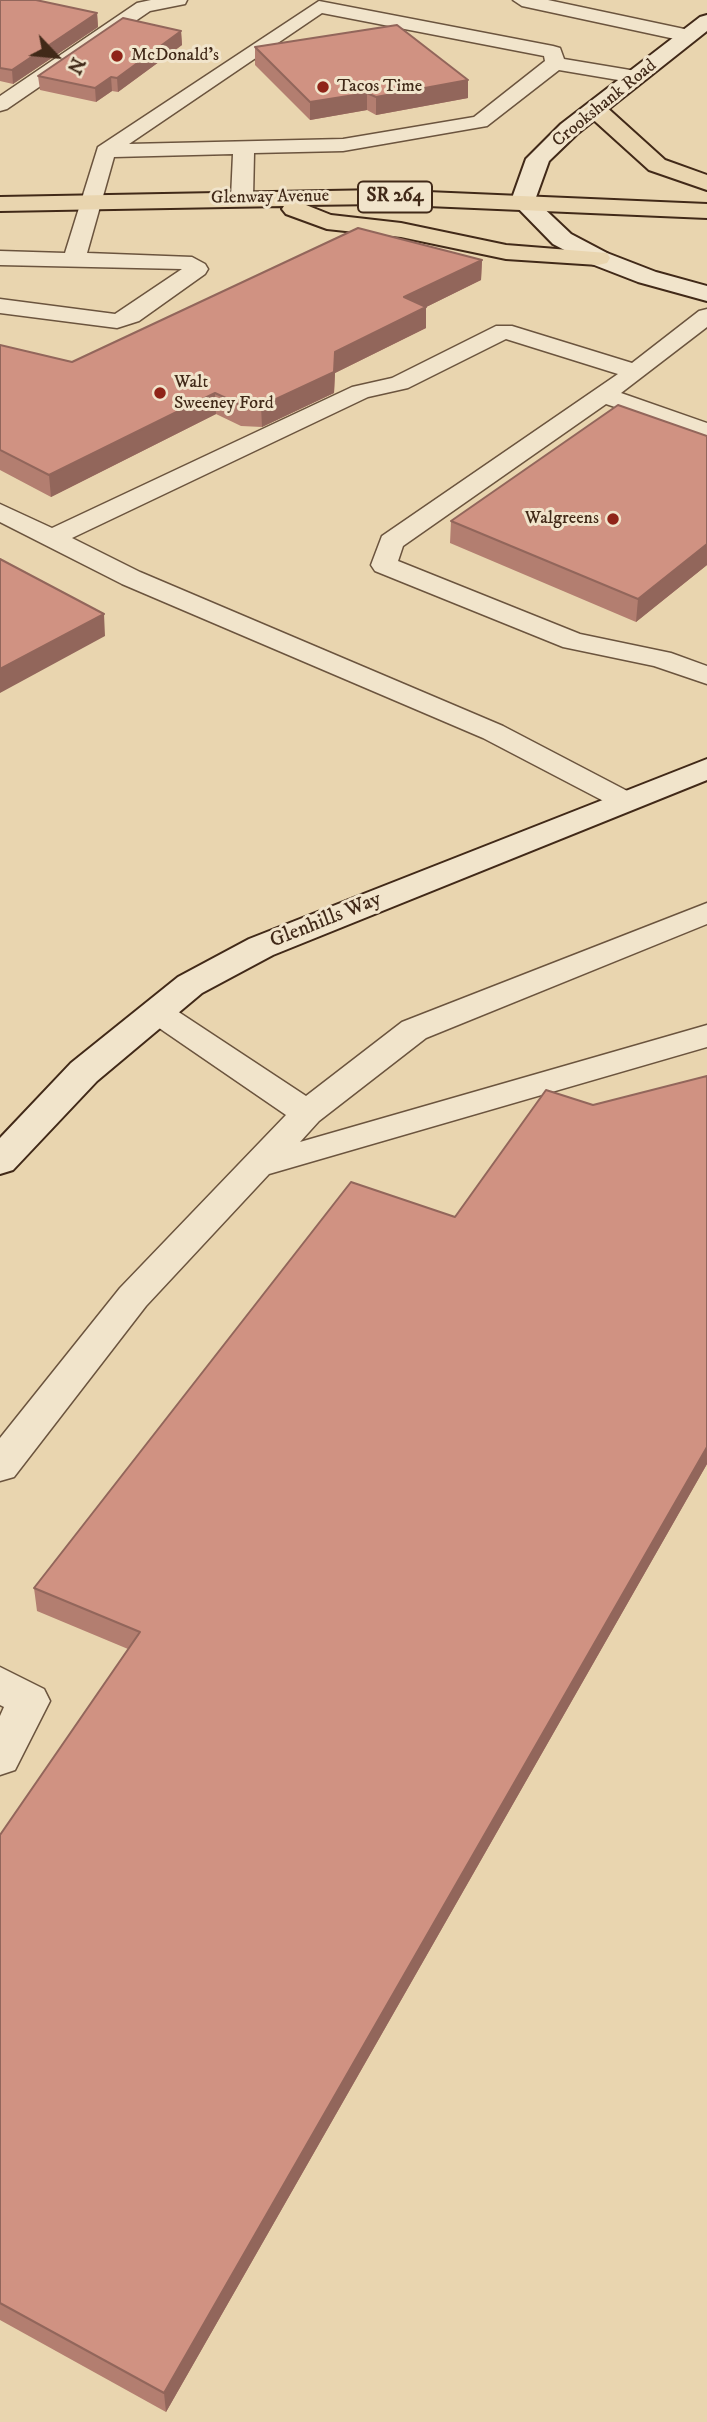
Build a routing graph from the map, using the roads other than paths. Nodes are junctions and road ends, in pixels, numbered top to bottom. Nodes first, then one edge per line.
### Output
1 (178, 0) edge
2 (522, 0) edge
3 (150, 3) edge
4 (311, 4) edge
5 (628, 6) dead end
6 (611, 19) junction
7 (707, 21) edge
8 (689, 36) junction
9 (555, 63) junction
10 (636, 77) junction
11 (0, 106) edge
12 (594, 109) junction
13 (244, 149) junction
14 (105, 151) junction
15 (707, 183) edge
16 (254, 198) junction
17 (523, 201) junction
18 (93, 202) junction
19 (0, 204) edge
20 (707, 211) edge
21 (0, 258) edge
22 (598, 258) junction
23 (74, 260) junction
24 (707, 295) edge
25 (0, 306) edge
26 (707, 316) edge
27 (636, 372) junction
28 (603, 395) junction
29 (707, 431) edge
30 (2, 516) edge
31 (52, 538) junction
32 (707, 676) edge
33 (707, 769) edge
34 (625, 801) junction
35 (707, 913) edge
36 (157, 1012) junction
37 (707, 1036) edge
38 (307, 1112) junction
39 (0, 1161) edge
40 (258, 1166) junction
41 (0, 1466) edge
42 (0, 1684) edge
43 (0, 1757) edge

1 - 3 lane
2 - 6 lane
3 - 11 lane
4 - 9 lane
4 - 14 lane
5 - 6 lane
6 - 8 lane
7 - 8 street, Crookshank Road
8 - 10 street, Crookshank Road
9 - 10 lane
9 - 13 lane
10 - 12 street, Crookshank Road
12 - 15 main road
12 - 17 street, Crookshank Road
13 - 14 lane
13 - 16 lane
14 - 18 lane
16 - 17 main road, Glenway Avenue / SR 264
16 - 18 main road, Glenway Avenue / SR 264
16 - 22 main road
17 - 20 main road, Glenway Avenue / SR 264
17 - 22 street
18 - 19 main road, Glenway Avenue / SR 264
18 - 23 lane
21 - 23 lane
22 - 24 street
23 - 25 lane
26 - 27 lane
27 - 28 lane
27 - 31 lane
28 - 29 lane
28 - 32 lane
30 - 31 lane
31 - 34 lane
33 - 34 street, Glenhills Way
34 - 36 street, Glenhills Way
35 - 38 lane
36 - 38 lane
36 - 39 street, Glenhills Way
37 - 40 lane
38 - 40 lane
40 - 41 lane
42 - 43 lane

